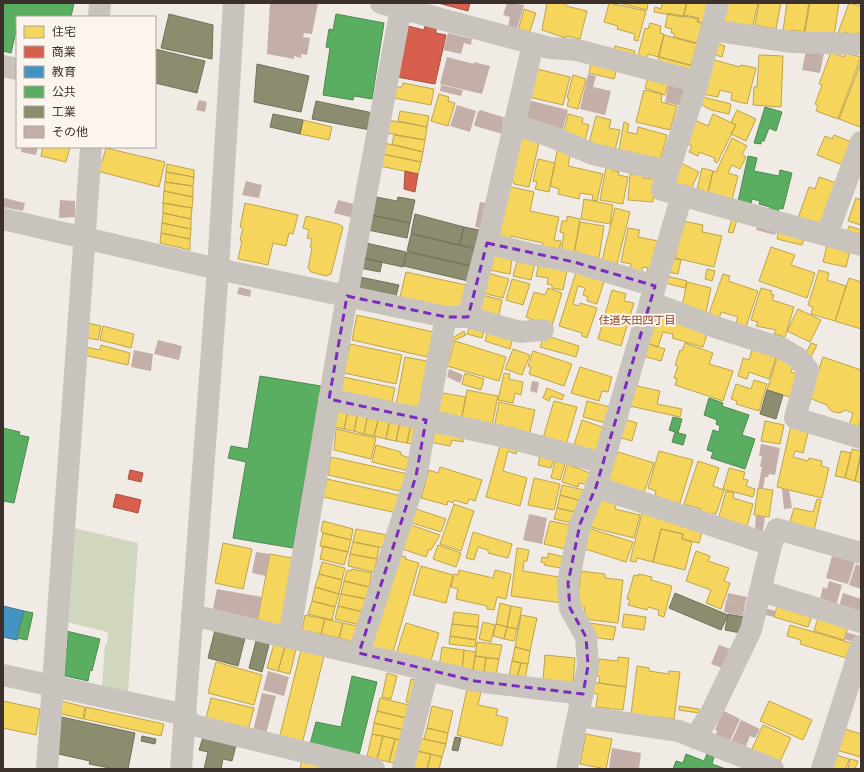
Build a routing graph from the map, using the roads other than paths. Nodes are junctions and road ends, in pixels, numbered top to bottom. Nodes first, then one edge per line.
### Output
1 (100, 3) edge
2 (234, 3) edge
3 (718, 3) edge
4 (391, 6) edge
5 (99, 16) edge
6 (711, 30) junction
7 (533, 44) junction
8 (861, 44) edge
9 (3, 66) edge
10 (16, 69) edge
11 (698, 82) junction
12 (513, 124) junction
13 (861, 142) edge
14 (91, 148) edge
15 (667, 171) junction
16 (682, 195) junction
17 (3, 220) edge
18 (827, 234) junction
19 (84, 238) junction
20 (487, 243) junction
21 (861, 245) edge
22 (218, 269) junction
23 (652, 294) junction
24 (347, 296) junction
25 (446, 317) junction
26 (468, 318) junction
27 (543, 330) dead end
28 (329, 399) junction
29 (426, 420) junction
30 (861, 438) edge
31 (603, 463) junction
32 (596, 487) junction
33 (771, 545) junction
34 (861, 553) edge
35 (761, 591) junction
36 (192, 615) junction
37 (861, 622) edge
38 (289, 637) junction
39 (861, 646) edge
40 (359, 653) junction
41 (428, 670) junction
42 (3, 675) edge
43 (54, 686) junction
44 (583, 694) junction
45 (579, 716) junction
46 (185, 719) junction
47 (695, 738) junction
48 (348, 766) edge
49 (46, 769) edge
50 (181, 769) edge
51 (374, 769) edge
52 (403, 769) edge
53 (567, 769) edge
54 (773, 769) edge
55 (822, 769) edge

1 - 5 street
2 - 22 street
3 - 6 street
4 - 7 street
4 - 24 street
6 - 8 street
6 - 11 street
7 - 11 street
7 - 12 street
9 - 10 street
11 - 15 street
12 - 15 street
12 - 20 street
13 - 18 street
14 - 19 street
15 - 16 street
16 - 18 street
16 - 23 street
17 - 19 street
18 - 21 street
19 - 22 street
19 - 43 street
20 - 23 street
20 - 26 street
22 - 24 street
22 - 36 street
23 - 30 street
23 - 31 street
24 - 25 street
24 - 28 street
25 - 26 street
25 - 29 street
26 - 27 street
28 - 29 street
28 - 38 street
29 - 31 street
29 - 40 street
31 - 32 street
32 - 33 street
32 - 44 street
33 - 34 street
33 - 35 street
35 - 37 street
35 - 47 street
36 - 38 street
36 - 46 street
38 - 40 street
39 - 55 street
40 - 41 street
41 - 44 street
41 - 52 street
42 - 43 street
43 - 46 street
43 - 49 street
44 - 45 street
45 - 47 street
45 - 53 street
46 - 48 street
46 - 50 street
47 - 54 street
48 - 51 street

